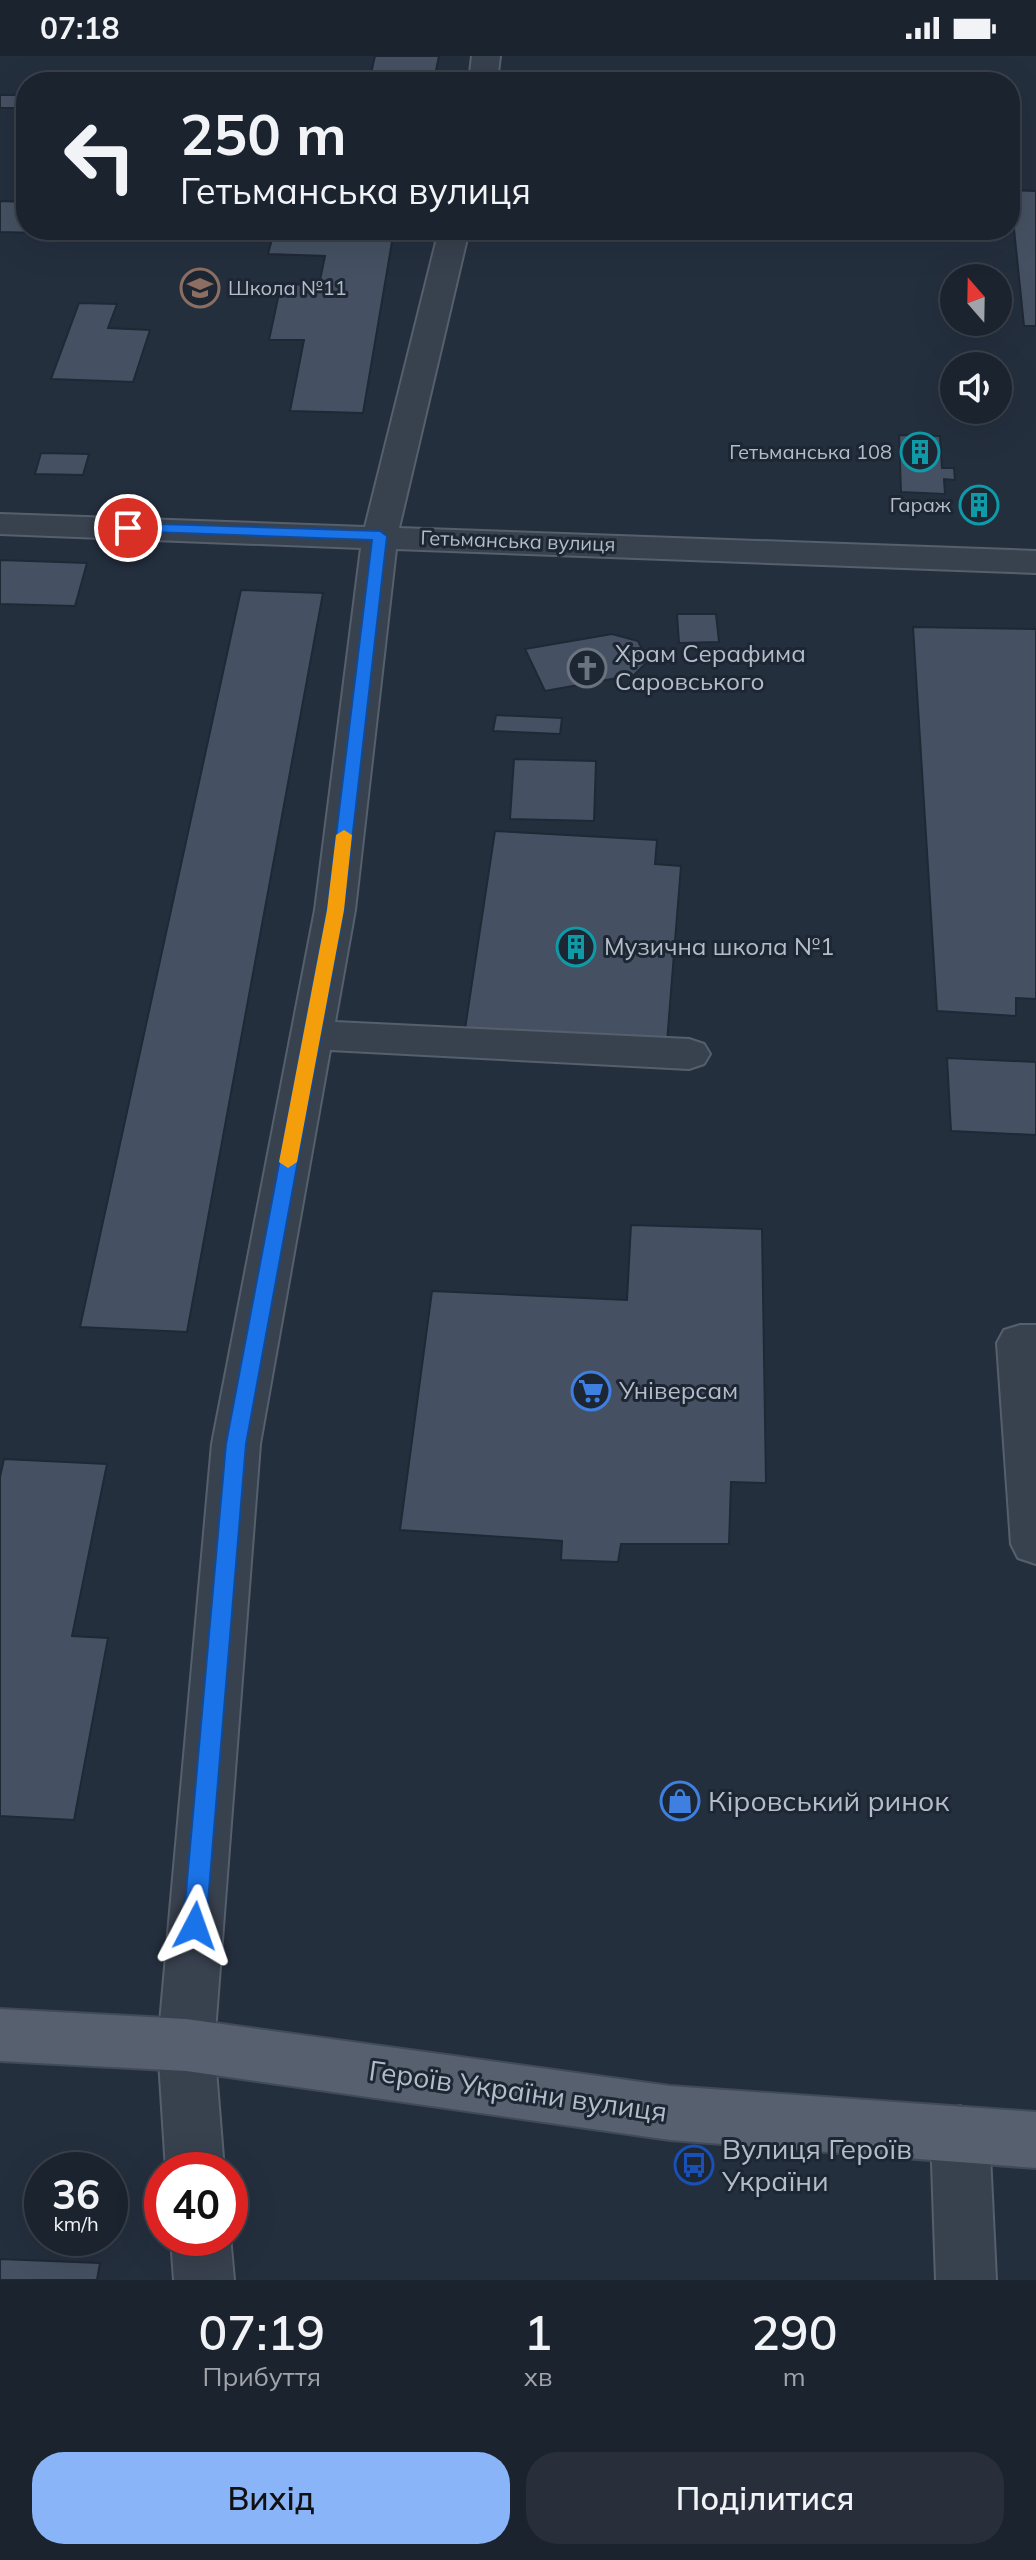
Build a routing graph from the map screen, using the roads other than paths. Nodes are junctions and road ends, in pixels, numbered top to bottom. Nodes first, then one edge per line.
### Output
1 (452, 240) edge
2 (0, 524) edge
3 (380, 536) junction
4 (1036, 562) edge
5 (312, 1035) junction
6 (689, 1054) dead end
7 (1036, 1343) edge
8 (1036, 1544) edge
9 (0, 2035) edge
10 (186, 2045) junction
11 (960, 2134) junction
12 (1036, 2140) edge
13 (194, 2152) edge
14 (202, 2256) edge
15 (204, 2280) edge
16 (966, 2280) edge

1 - 3 street
2 - 3 street, Гетьманська вулиця
3 - 4 street, Гетьманська вулиця
3 - 5 street
5 - 6 street
5 - 10 street
7 - 8 street
9 - 10 main road, Героїв України вулиця
10 - 11 main road, Героїв України вулиця
10 - 13 street
11 - 12 main road, Героїв України вулиця
11 - 16 street
14 - 15 street

